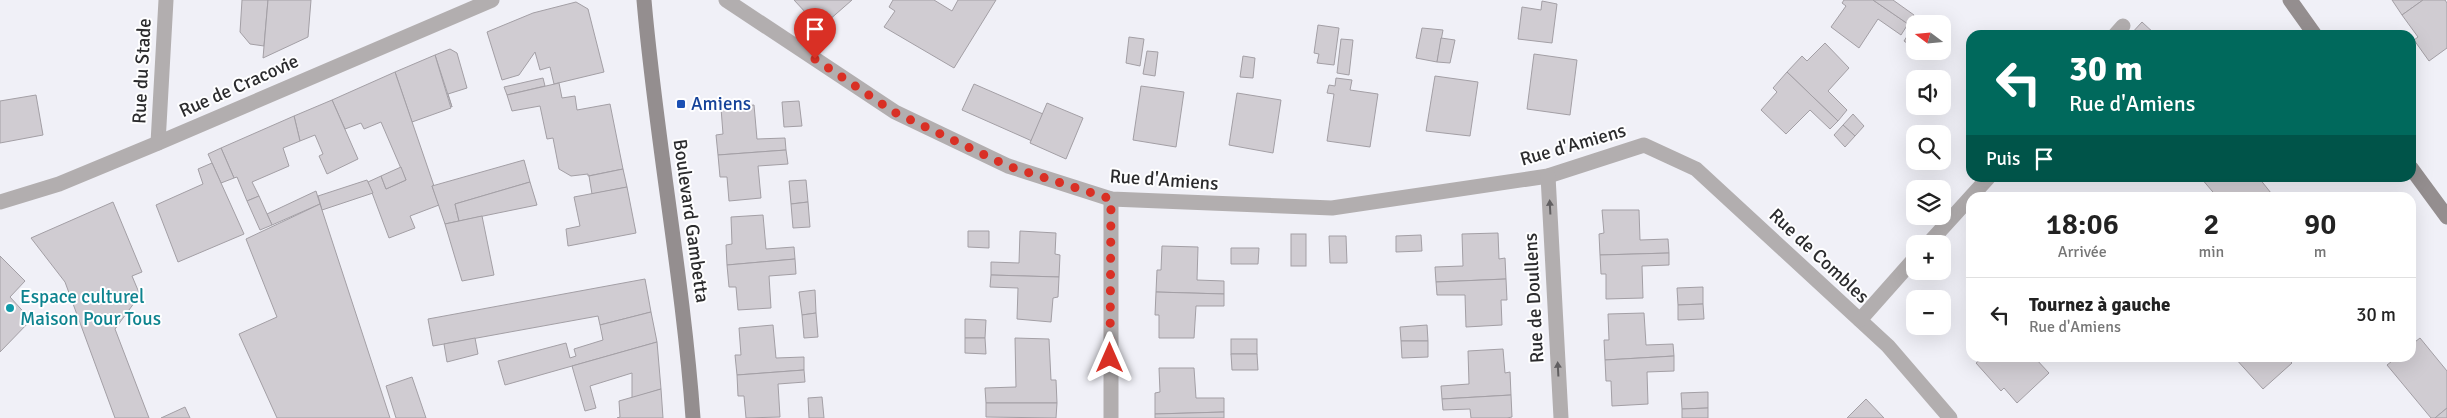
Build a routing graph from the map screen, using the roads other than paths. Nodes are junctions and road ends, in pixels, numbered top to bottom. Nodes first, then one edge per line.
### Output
1 (166, 0) edge
2 (492, 0) edge
3 (644, 0) edge
4 (726, 0) edge
5 (2290, 0) edge
6 (2311, 30) edge
7 (158, 144) junction
8 (1644, 146) joint
9 (2416, 175) edge
10 (1548, 176) junction
11 (1984, 182) edge
12 (1975, 192) edge
13 (1111, 199) junction
14 (0, 202) edge
15 (1966, 202) edge
16 (2447, 217) edge
17 (1936, 235) edge
18 (1906, 268) edge
19 (1860, 320) junction
20 (694, 418) edge
21 (1111, 418) edge
22 (1561, 418) edge
23 (1950, 418) edge

1 - 7 street, Rue du Stade
2 - 7 street, Rue de Cracovie
3 - 20 street, Boulevard Gambetta
4 - 13 street, Rue d'Amiens
5 - 6 street
7 - 14 street, Rue de Cracovie
8 - 10 street, Rue d'Amiens
8 - 19 street, Rue de Combles
9 - 16 street
10 - 13 street, Rue d'Amiens
22 -> 10 street, Rue de Doullens
11 - 12 street
13 - 21 street
15 - 17 street
18 - 19 street
19 - 23 street, Rue de Combles

